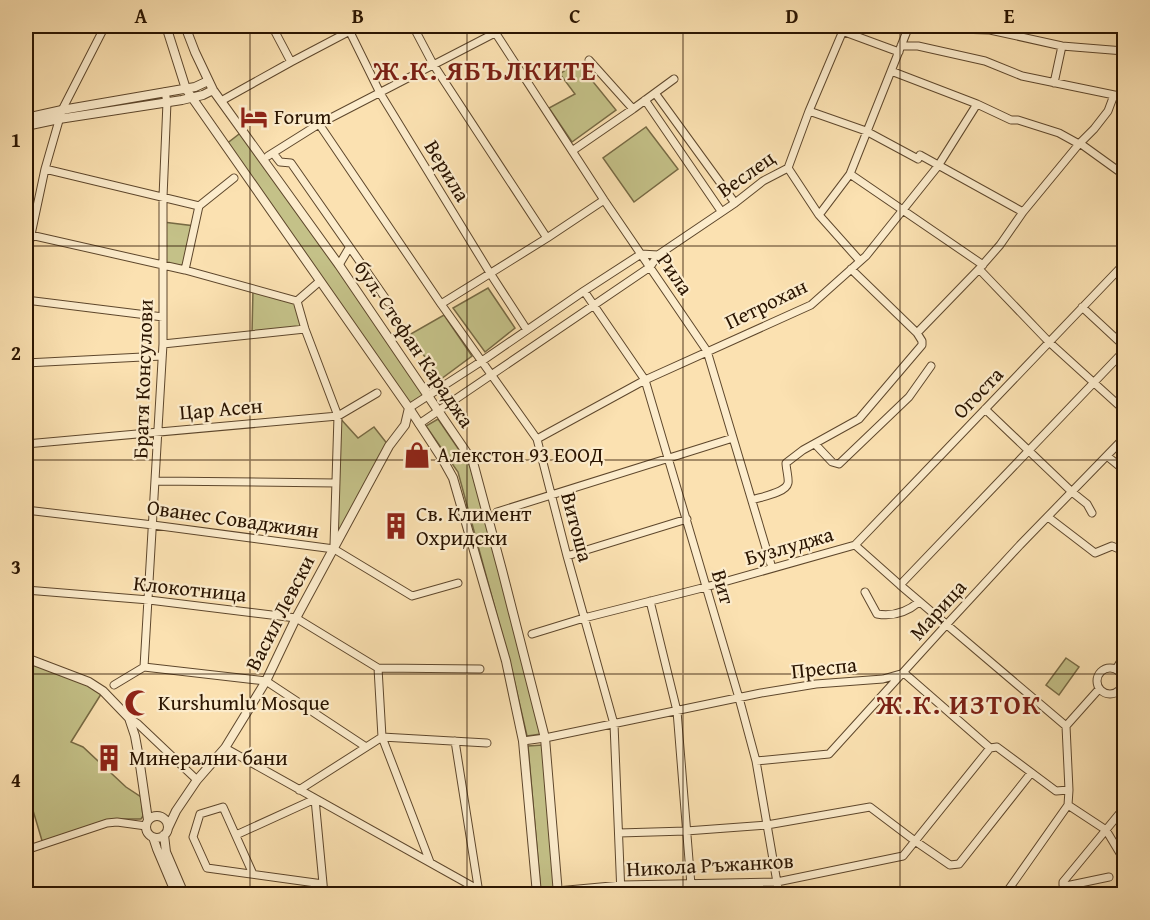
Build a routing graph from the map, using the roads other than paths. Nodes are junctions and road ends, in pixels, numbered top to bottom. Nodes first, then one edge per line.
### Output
1 (105, 26) edge
2 (166, 26) edge
3 (185, 26) edge
4 (272, 26) edge
5 (413, 26) edge
6 (491, 26) edge
7 (909, 26) edge
8 (348, 28) edge
9 (844, 28) edge
10 (923, 28) dead end
11 (985, 28) edge
12 (495, 33) junction
13 (1062, 46) junction
14 (900, 49) junction
15 (1125, 51) edge
16 (589, 60) dead end
17 (291, 62) junction
18 (433, 64) junction
19 (891, 71) junction
20 (674, 79) dead end
21 (208, 81) junction
22 (1054, 83) junction
23 (186, 89) junction
24 (213, 90) junction
25 (165, 92) junction
26 (380, 93) junction
27 (655, 93) junction
28 (1114, 95) junction
29 (192, 97) junction
30 (1125, 97) edge
31 (645, 100) junction
32 (221, 101) junction
33 (167, 102) junction
34 (977, 104) junction
35 (633, 109) junction
36 (62, 110) junction
37 (809, 111) junction
38 (26, 118) edge
39 (59, 119) junction
40 (319, 124) junction
41 (26, 126) edge
42 (866, 131) junction
43 (1080, 144) junction
44 (572, 151) junction
45 (938, 166) junction
46 (788, 168) junction
47 (45, 169) junction
48 (850, 174) junction
49 (1125, 176) edge
50 (234, 178) dead end
51 (163, 197) junction
52 (604, 200) junction
53 (735, 203) junction
54 (199, 206) junction
55 (902, 211) junction
56 (721, 212) junction
57 (1023, 212) junction
58 (819, 215) junction
59 (28, 235) edge
60 (547, 238) junction
61 (349, 248) junction
62 (641, 254) junction
63 (658, 255) junction
64 (26, 258) edge
65 (860, 261) junction
66 (1125, 264) edge
67 (163, 265) junction
68 (339, 265) junction
69 (650, 267) junction
70 (981, 267) junction
71 (851, 269) junction
72 (185, 270) junction
73 (490, 273) junction
74 (320, 281) junction
75 (584, 291) junction
76 (26, 300) edge
77 (297, 301) junction
78 (388, 302) dead end
79 (441, 304) junction
80 (594, 305) junction
81 (1082, 307) junction
82 (163, 317) junction
83 (305, 329) junction
84 (527, 330) junction
85 (917, 333) junction
86 (1049, 342) junction
87 (163, 344) junction
88 (1125, 346) edge
89 (707, 351) junction
90 (1125, 351) edge
91 (162, 356) junction
92 (482, 361) junction
93 (26, 363) edge
94 (931, 366) dead end
95 (492, 375) junction
96 (645, 380) junction
97 (1094, 382) junction
98 (377, 393) dead end
99 (427, 397) junction
100 (409, 408) junction
101 (985, 409) junction
102 (1125, 410) edge
103 (437, 411) junction
104 (338, 416) junction
105 (419, 424) junction
106 (405, 425) junction
107 (158, 431) junction
108 (733, 438) junction
109 (1125, 438) edge
110 (537, 439) junction
111 (26, 444) edge
112 (815, 444) junction
113 (1029, 450) junction
114 (1107, 456) junction
115 (669, 458) junction
116 (1125, 470) edge
117 (156, 481) junction
118 (336, 483) junction
119 (1072, 492) junction
120 (551, 495) junction
121 (752, 500) junction
122 (26, 510) edge
123 (497, 512) dead end
124 (1092, 513) dead end
125 (1048, 517) junction
126 (687, 519) junction
127 (153, 525) junction
128 (855, 545) junction
129 (334, 549) junction
130 (1125, 549) edge
131 (567, 556) junction
132 (772, 568) junction
133 (458, 583) dead end
134 (900, 585) junction
135 (706, 586) junction
136 (26, 588) edge
137 (865, 592) dead end
138 (149, 600) junction
139 (650, 601) junction
140 (920, 602) junction
141 (26, 615) edge
142 (296, 618) junction
143 (584, 618) junction
144 (947, 624) junction
145 (532, 634) dead end
146 (1125, 656) edge
147 (26, 658) edge
148 (144, 667) junction
149 (378, 668) junction
150 (480, 669) dead end
151 (1116, 669) junction
152 (904, 673) junction
153 (266, 681) junction
154 (114, 685) dead end
155 (1124, 687) edge
156 (1099, 688) junction
157 (739, 698) junction
158 (677, 711) junction
159 (129, 718) junction
160 (614, 724) junction
161 (1066, 726) junction
162 (382, 738) junction
163 (545, 738) junction
164 (455, 741) junction
165 (523, 741) junction
166 (487, 743) dead end
167 (366, 747) junction
168 (225, 748) junction
169 (990, 748) junction
170 (756, 761) junction
171 (1032, 773) junction
172 (197, 780) junction
173 (299, 790) junction
174 (1069, 790) junction
175 (145, 794) junction
176 (315, 799) junction
177 (1068, 805) junction
178 (1125, 808) edge
179 (176, 811) junction
180 (159, 816) junction
181 (147, 823) junction
182 (767, 825) junction
183 (1106, 830) junction
184 (166, 831) junction
185 (686, 831) junction
186 (620, 833) junction
187 (236, 835) junction
188 (153, 837) junction
189 (915, 841) junction
190 (26, 850) edge
191 (1125, 860) edge
192 (430, 862) junction
193 (253, 874) junction
194 (1109, 877) dead end
195 (777, 882) junction
196 (322, 884) junction
197 (622, 885) junction
198 (691, 885) junction
199 (479, 892) edge
200 (558, 893) edge
201 (176, 894) edge
202 (184, 894) edge
203 (324, 894) edge
204 (537, 894) edge
205 (621, 894) edge
206 (690, 894) edge
207 (779, 894) edge
208 (1004, 894) edge

1 - 36 street
2 - 23 street, бул. Стефан Караджа
3 - 21 street, бул. Стефан Караджа
4 - 17 street
5 - 18 street
6 - 12 street, Рила
7 - 14 street
8 - 17 street
8 - 26 street, Верила
9 - 14 street
9 - 37 street, Веслец
10 - 11 street
11 - 13 street
12 - 18 street
12 - 44 street, Рила
13 - 15 street
13 - 22 street
14 - 19 street
14 - 22 street
16 - 35 street
17 - 32 street
18 - 26 street
18 - 60 street
19 - 34 street
19 - 42 street
20 - 27 street
21 - 23 street
21 - 24 street, бул. Стефан Караджа
22 - 28 street
23 - 25 street
23 - 29 street, бул. Стефан Караджа
24 - 29 street
24 - 32 street, бул. Стефан Караджа
25 - 33 street, Братя Консулови
25 - 36 street
26 - 40 street
26 - 73 street, Верила
27 - 31 street
27 - 53 street
28 - 30 street
28 - 43 street
29 - 33 street
29 - 74 street, бул. Стефан Караджа
31 - 35 street
31 - 56 street
32 - 68 street, бул. Стефан Караджа
33 - 39 street
33 - 51 street, Братя Консулови
34 - 43 street
34 - 45 street, Петрохан
35 - 44 street
36 - 38 street
36 - 39 street
37 - 42 street
37 - 46 street, Веслец
39 - 41 street
39 - 47 street
40 - 61 street
40 - 79 street, Витоша
42 - 45 street
42 - 48 street
43 - 49 street
43 - 57 street
44 - 52 street, Рила
45 - 55 street, Петрохан
45 - 57 street
46 - 53 street, Веслец
46 - 58 street
47 - 51 street
47 - 59 street
48 - 55 street
48 - 58 street
50 - 54 street
51 - 54 street
51 - 67 street, Братя Консулови
52 - 60 street
52 - 62 street, Рила
53 - 56 street, Веслец
54 - 72 street
55 - 65 street, Петрохан
55 - 70 street
56 - 63 street, Веслец
57 - 70 street
58 - 65 street
59 - 64 street
59 - 67 street
60 - 73 street
61 - 68 street
61 - 78 street
62 - 63 street
62 - 69 street, Рила
62 - 75 street
63 - 69 street, Веслец
65 - 71 street, Петрохан
66 - 81 street, Огоста
67 - 72 street
67 - 82 street, Братя Консулови
68 - 99 street, бул. Стефан Караджа
69 - 80 street, Веслец
69 - 89 street, Рила
70 - 85 street
70 - 86 street
71 - 85 street
71 - 89 street, Петрохан
72 - 77 street
73 - 79 street
73 - 84 street, Верила
74 - 77 street
74 - 100 street, бул. Стефан Караджа
75 - 80 street, Вит
75 - 84 street
76 - 82 street
77 - 83 street, Васил Левски
79 - 92 street, Витоша
80 - 95 street, Веслец
80 - 96 street, Вит
81 - 86 street, Огоста
81 - 88 street
82 - 87 street, Братя Консулови
83 - 87 street
83 - 104 street, Васил Левски
84 - 92 street
85 - 112 street
86 - 97 street
86 - 101 street, Огоста
87 - 91 street, Братя Консулови
89 - 96 street, Петрохан
89 - 108 street, Рила
90 - 97 street
91 - 93 street
91 - 107 street, Братя Консулови
92 - 95 street, Витоша
92 - 99 street
94 - 112 street
95 - 103 street, Веслец
95 - 110 street, Витоша
96 - 110 street, Петрохан
96 - 115 street, Вит
97 - 102 street
97 - 113 street
98 - 104 street, Цар Асен
99 - 100 street
99 - 103 street, бул. Стефан Караджа
100 - 105 street, бул. Стефан Караджа
100 - 106 street
101 - 113 street
101 - 128 street, Огоста
103 - 105 street, Веслец
103 - 163 street, бул. Стефан Караджа
104 - 107 street, Цар Асен
104 - 118 street, Васил Левски
105 - 106 street
105 - 165 street, бул. Стефан Караджа
106 - 129 street, Васил Левски
107 - 111 street, Цар Асен
107 - 117 street, Братя Консулови
108 - 115 street
108 - 121 street, Рила
109 - 114 street, Марица
110 - 120 street, Витоша
112 - 121 street
113 - 119 street
113 - 134 street
114 - 116 street
114 - 119 street, Марица
115 - 120 street
115 - 126 street, Вит
117 - 118 street
117 - 127 street, Братя Консулови
118 - 129 street, Васил Левски
119 - 124 street
119 - 125 street, Марица
120 - 123 street
120 - 131 street, Витоша
121 - 132 street, Рила
122 - 127 street, Ованес Соваджиян
125 - 130 street
125 - 144 street, Марица
126 - 131 street
126 - 135 street, Вит
127 - 129 street, Ованес Соваджиян
127 - 138 street, Братя Консулови
128 - 132 street, Бузлуджа
128 - 134 street, Бузлуджа
129 - 133 street, Ованес Соваджиян
129 - 142 street, Васил Левски
131 - 143 street, Витоша
132 - 135 street, Бузлуджа
134 - 140 street, Бузлуджа
135 - 139 street, Бузлуджа
135 - 157 street, Вит
136 - 138 street, Клокотница
136 - 141 street
137 - 140 street
138 - 142 street, Клокотница
138 - 148 street, Братя Консулови
139 - 143 street, Бузлуджа
139 - 158 street
140 - 144 street, Бузлуджа
142 - 149 street, Клокотница
142 - 153 street, Васил Левски
143 - 145 street, Бузлуджа
143 - 160 street, Витоша
144 - 152 street, Марица
144 - 161 street, Бузлуджа
146 - 151 street
147 - 159 street
148 - 153 street
148 - 154 street
149 - 150 street
149 - 162 street
151 - 155 street
151 - 156 street
152 - 157 street, Преспа
152 - 169 street
152 - 170 street, Марица
153 - 167 street
153 - 168 street, Васил Левски
155 - 156 street
156 - 161 street
157 - 158 street, Преспа
157 - 170 street, Вит
158 - 160 street, Преспа
158 - 185 street
159 - 172 street
159 - 175 street
160 - 163 street, Преспа
160 - 186 street, Витоша
161 - 174 street
162 - 164 street
162 - 167 street
162 - 192 street
163 - 165 street, Преспа
163 - 200 street, бул. Стефан Караджа
164 - 166 street
164 - 199 street
165 - 204 street, бул. Стефан Караджа
167 - 173 street
168 - 172 street, Васил Левски
168 - 173 street
169 - 171 street
169 - 189 street, Никола Ръжанков
170 - 182 street, Вит
171 - 174 street
171 - 189 street
172 - 179 street, Васил Левски
173 - 176 street
174 - 177 street
175 - 180 street
175 - 181 street
176 - 187 street
176 - 192 street
176 - 196 street
177 - 183 street
177 - 208 street
178 - 183 street
179 - 180 street
179 - 184 street, Васил Левски
180 - 181 street
180 - 184 street
181 - 188 street
181 - 190 street
182 - 185 street
182 - 189 street
182 - 195 street, Вит
183 - 191 street
183 - 194 street
184 - 188 street
184 - 202 street
185 - 186 street
185 - 198 street
186 - 197 street, Витоша
187 - 193 street
187 - 193 street
188 - 201 street
189 - 195 street, Никола Ръжанков
192 - 199 street
193 - 196 street
195 - 198 street, Никола Ръжанков
195 - 207 street, Вит
196 - 203 street
197 - 198 street, Никола Ръжанков
197 - 200 street, Никола Ръжанков
197 - 205 street, Витоша
198 - 206 street

